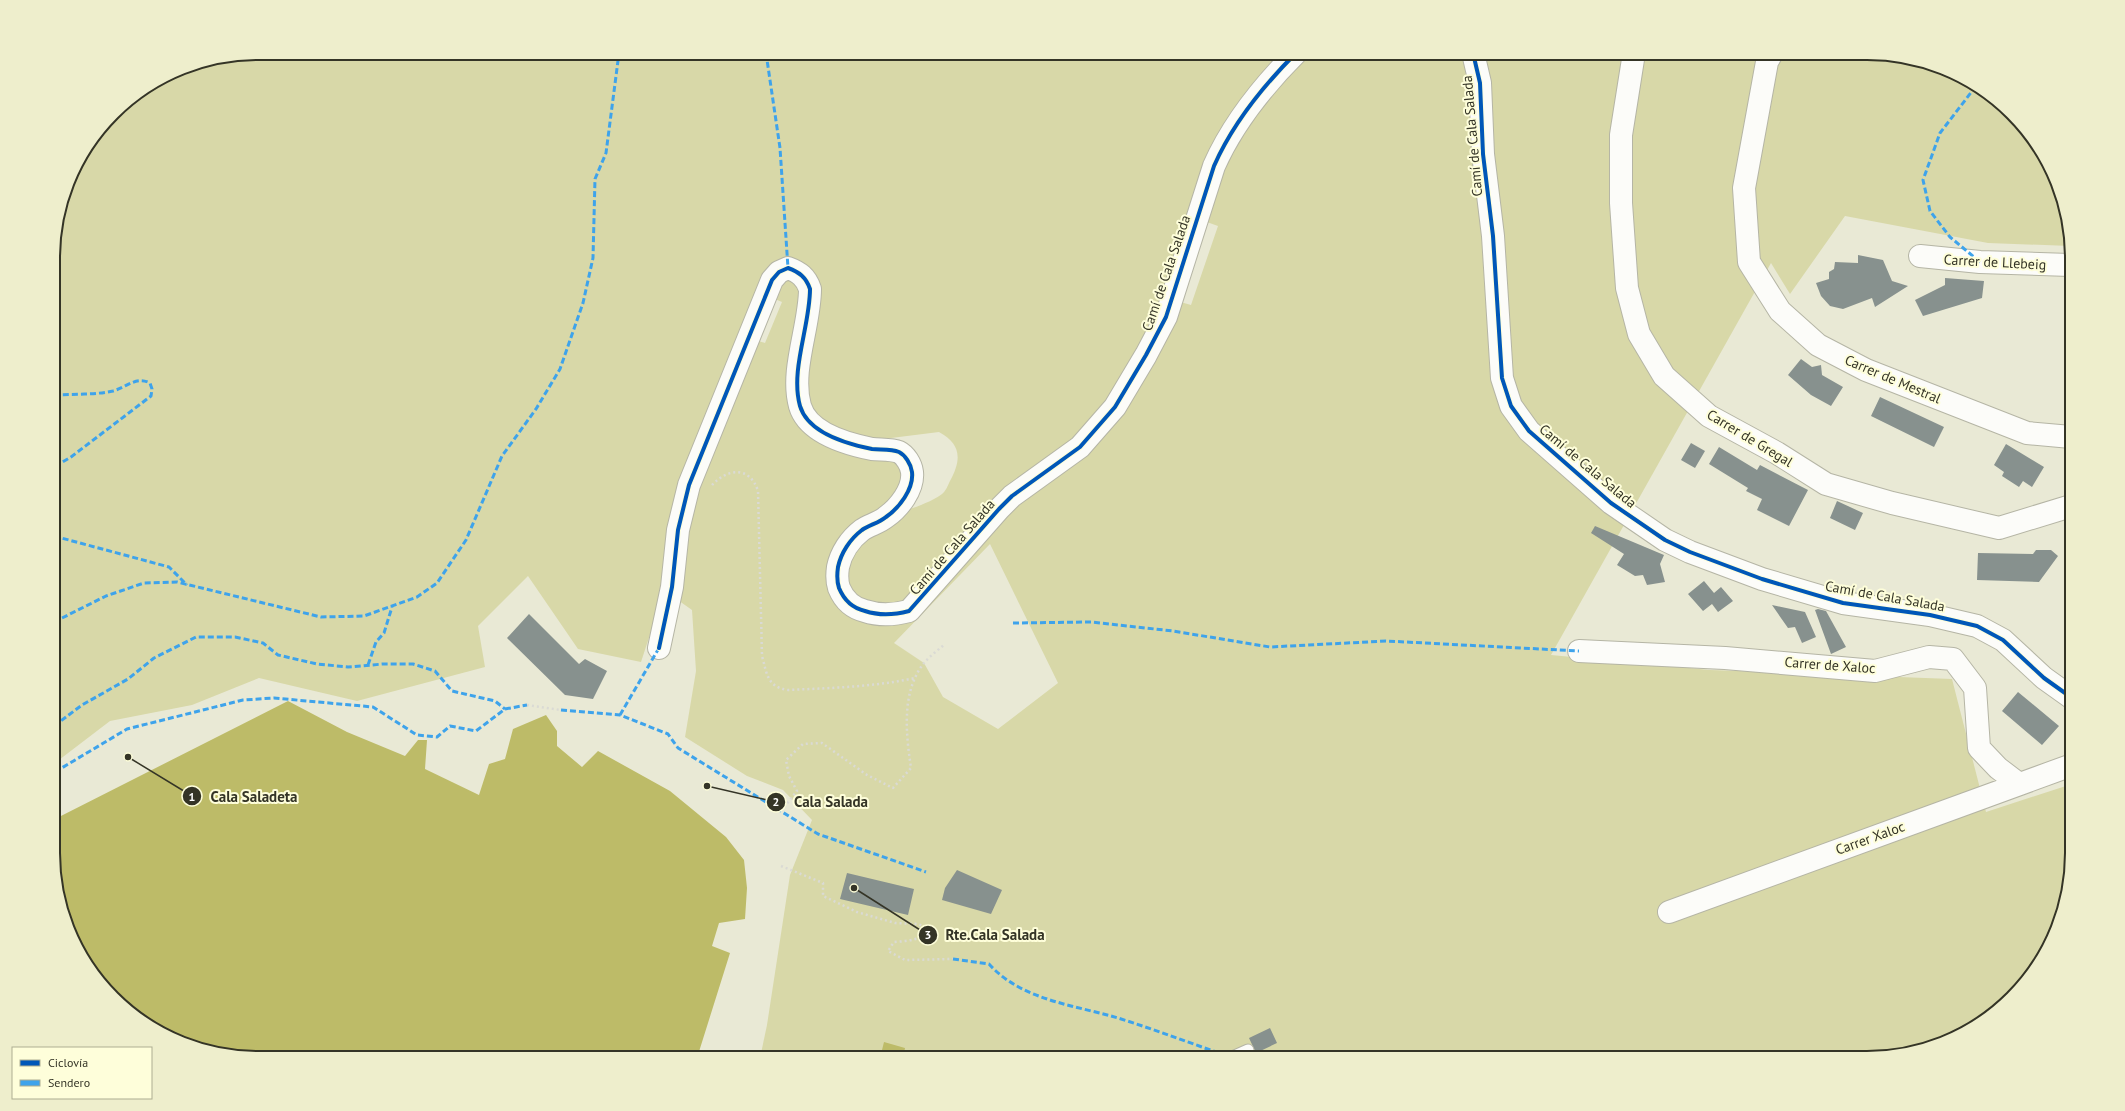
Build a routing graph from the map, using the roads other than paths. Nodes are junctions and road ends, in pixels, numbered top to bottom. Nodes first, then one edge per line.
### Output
1 (1290, 60) edge
2 (1475, 60) edge
3 (1633, 60) edge
4 (1768, 60) edge
5 (1920, 256) dead end
6 (2065, 265) edge
7 (2065, 436) edge
8 (2065, 508) edge
9 (659, 648) dead end
10 (1580, 651) dead end
11 (2065, 693) edge
12 (2065, 768) edge
13 (2019, 784) junction
14 (1669, 912) dead end

1 - 9 street, Camí de Cala Salada
2 - 11 street, Camí de Cala Salada
3 - 8 street, Carrer de Gregal
4 - 7 street, Carrer de Mestral
5 - 6 street, Carrer de Llebeig
10 - 13 street, Carrer de Xaloc
12 - 13 street, Carrer Xaloc
13 - 14 street, Carrer Xaloc

